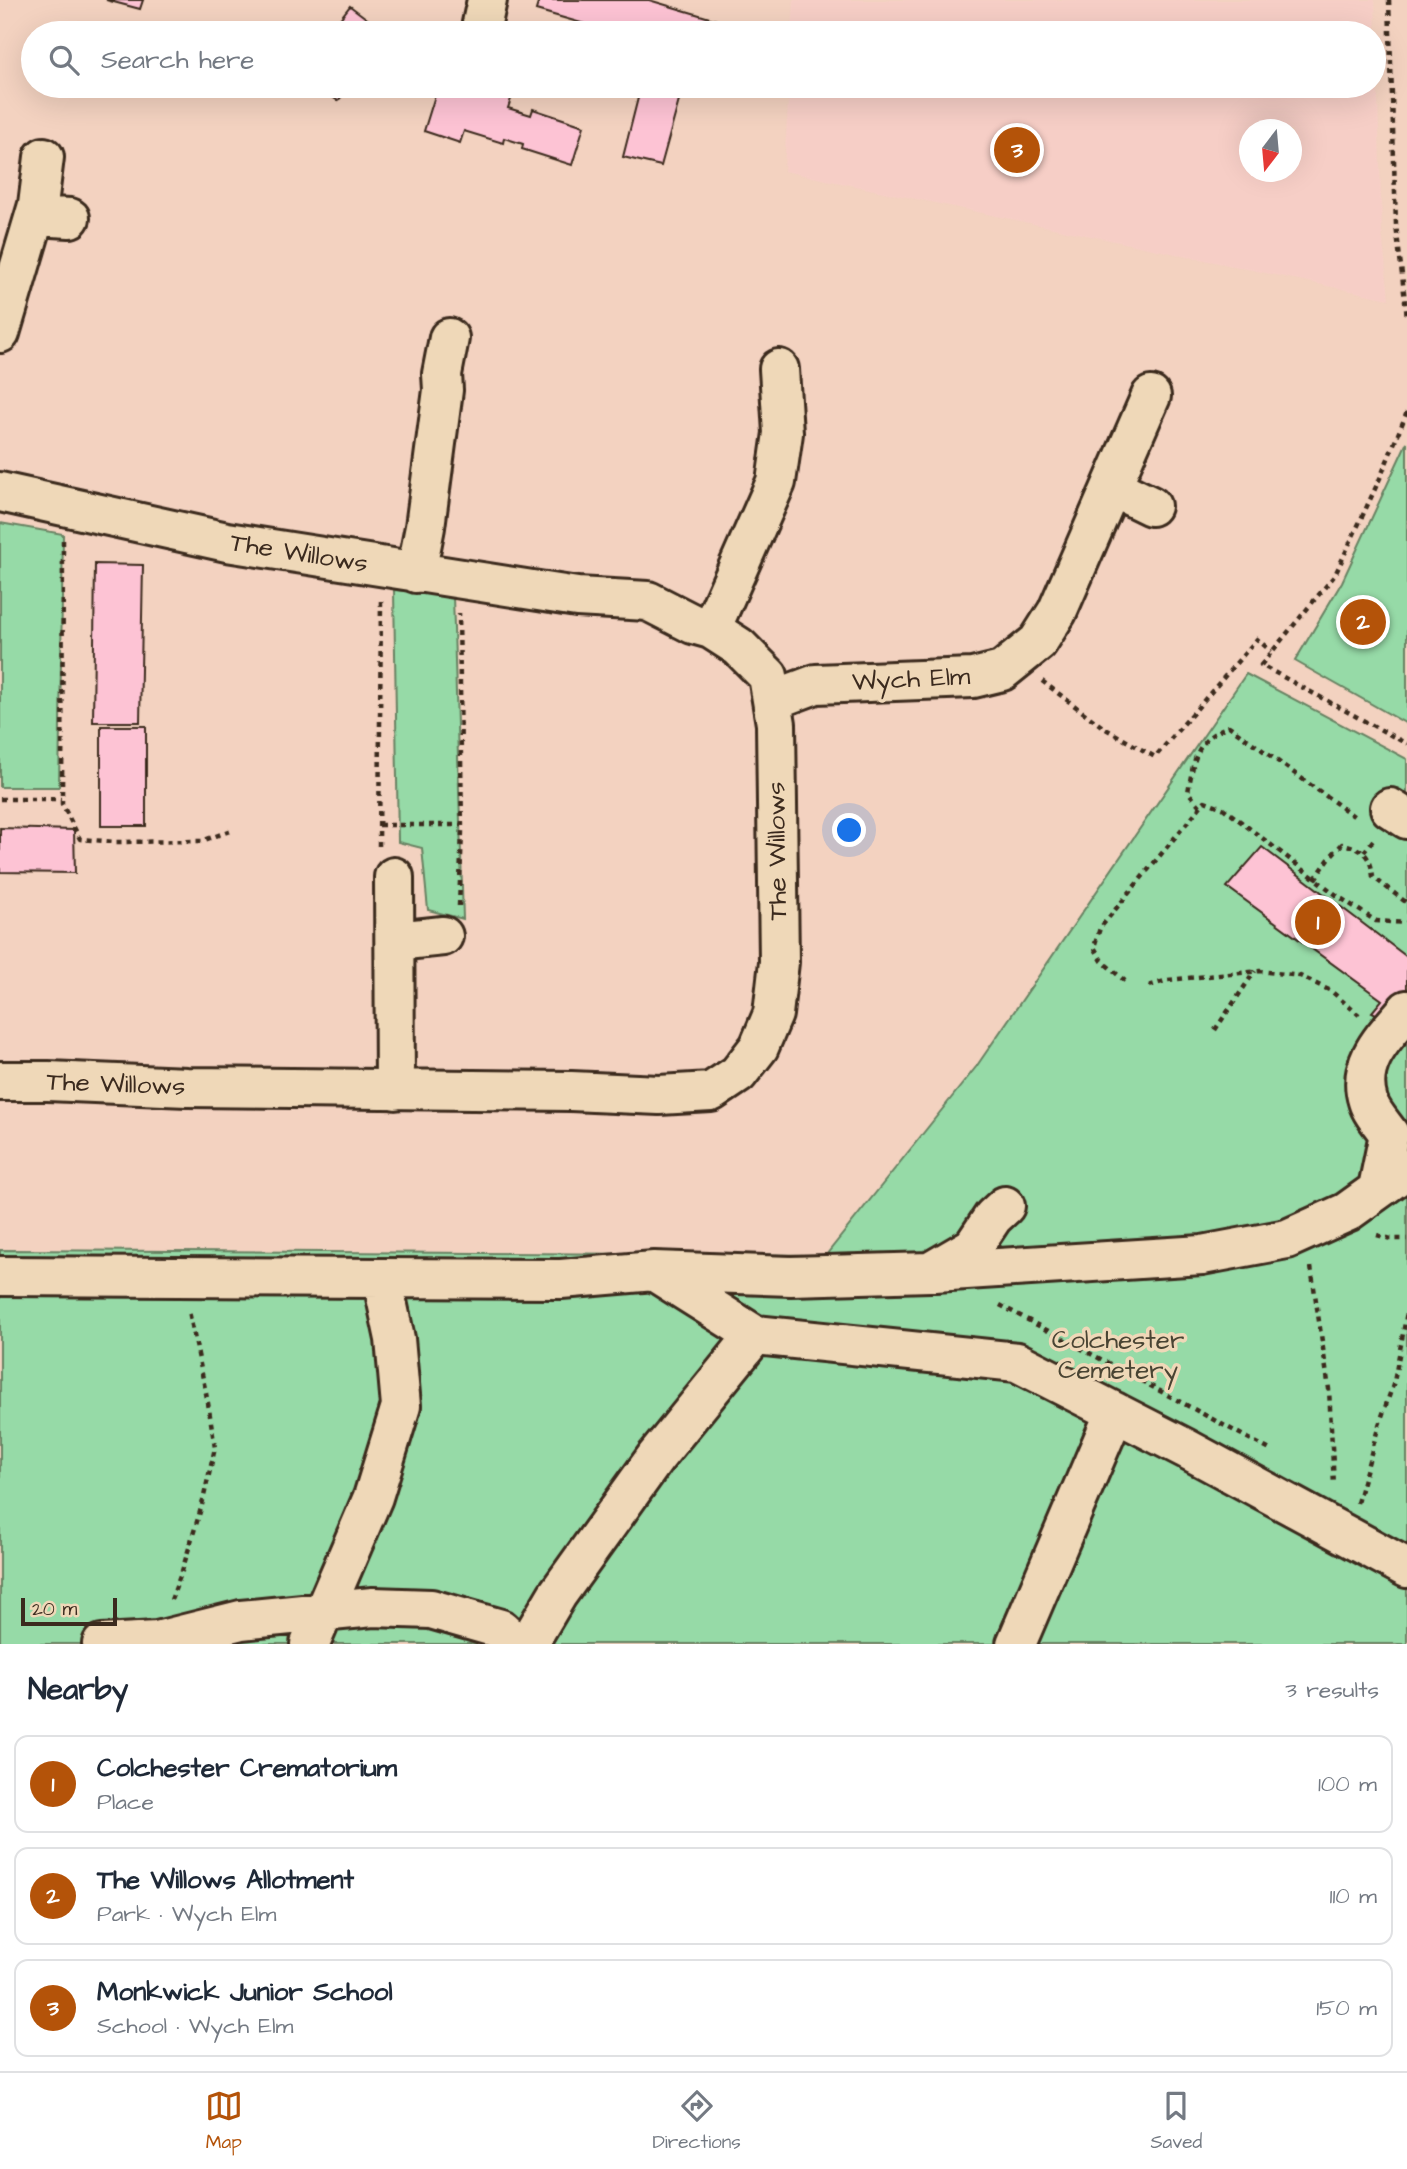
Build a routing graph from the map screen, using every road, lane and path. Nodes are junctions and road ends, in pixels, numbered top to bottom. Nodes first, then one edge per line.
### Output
1 (487, 0) edge
2 (1389, 0) edge
3 (483, 21) edge
4 (44, 157) dead end
5 (1407, 317) edge
6 (0, 332) edge
7 (449, 338) dead end
8 (779, 369) dead end
9 (1151, 396) dead end
10 (1407, 412) edge
11 (1112, 488) junction
12 (0, 492) edge
13 (1151, 506) dead end
14 (63, 507) junction
15 (398, 579) junction
16 (459, 579) junction
17 (711, 629) junction
18 (1271, 651) junction
19 (1016, 661) junction
20 (773, 700) junction
21 (1407, 744) edge
22 (0, 799) edge
23 (61, 799) junction
24 (1200, 806) junction
25 (1383, 819) edge
26 (379, 825) junction
27 (461, 825) junction
28 (232, 830) dead end
29 (1364, 852) junction
30 (394, 877) joint
31 (1315, 879) junction
32 (1407, 903) edge
33 (1407, 923) edge
34 (443, 936) joint
35 (396, 941) junction
36 (1255, 971) junction
37 (1125, 981) dead end
38 (1149, 986) dead end
39 (1395, 1023) edge
40 (1215, 1030) dead end
41 (0, 1082) edge
42 (395, 1090) junction
43 (1393, 1178) edge
44 (1005, 1206) dead end
45 (1307, 1231) junction
46 (654, 1271) junction
47 (939, 1273) junction
48 (193, 1275) junction
49 (0, 1276) edge
50 (382, 1278) junction
51 (1407, 1312) edge
52 (755, 1335) junction
53 (1115, 1412) junction
54 (1278, 1454) dead end
55 (1322, 1479) dead end
56 (1334, 1485) junction
57 (1341, 1491) dead end
58 (1349, 1497) dead end
59 (1407, 1568) edge
60 (317, 1628) edge
61 (157, 1641) junction
62 (102, 1644) edge
63 (517, 1644) edge
64 (528, 1644) edge
65 (1016, 1644) edge

1 - 3 street
2 - 5 path
4 - 6 street
7 - 15 street
8 - 17 street
9 - 11 street, Wych Elm
10 - 18 path
11 - 13 street
11 - 19 street, Wych Elm
12 - 14 street, The Willows
14 - 15 street, The Willows
14 - 23 path
15 - 16 street, The Willows
15 - 26 path
16 - 17 street, The Willows
16 - 27 path
17 - 20 street, The Willows
18 - 19 path
18 - 21 path
19 - 20 street, Wych Elm
20 - 42 street, The Willows
22 - 23 path
23 - 28 path
24 - 25 path
24 - 31 path
24 - 37 path
25 - 29 path
26 - 27 path
26 - 30 path
27 - 34 path
29 - 31 path
29 - 32 path
30 - 35 street
31 - 33 path
34 - 35 street
35 - 42 street
36 - 38 path
36 - 39 path
36 - 40 path
39 - 43 street
41 - 42 street, The Willows
43 - 45 street
44 - 47 street
45 - 47 street
45 - 56 path
46 - 47 street
46 - 50 street
46 - 52 street
47 - 54 path
48 - 49 street
48 - 50 street
48 - 61 path
50 - 60 street
51 - 58 path
52 - 53 street
52 - 64 street
53 - 59 street
53 - 65 street
55 - 56 path
56 - 57 path
60 - 61 street
60 - 63 street
61 - 62 street

